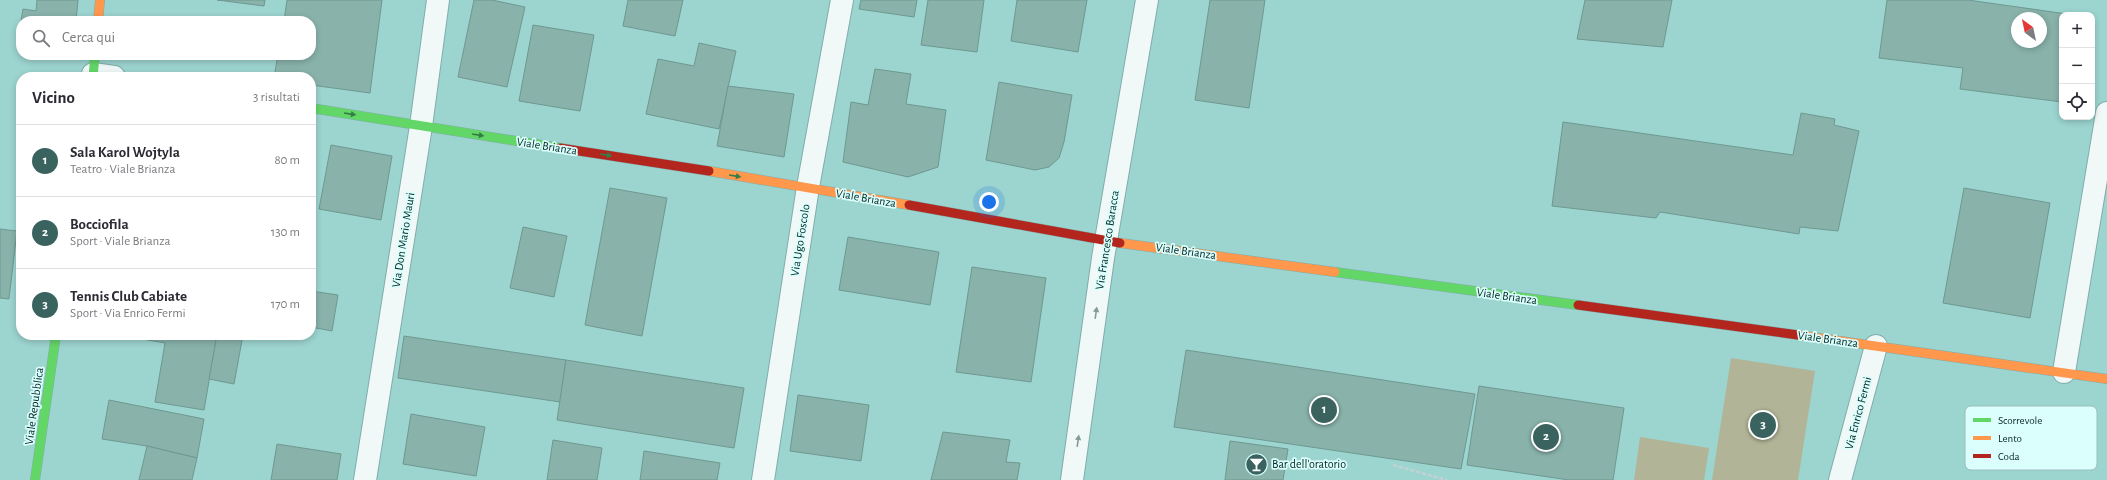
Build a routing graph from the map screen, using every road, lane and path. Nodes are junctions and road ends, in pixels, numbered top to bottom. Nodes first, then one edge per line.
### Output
1 (100, 0) edge
2 (438, 0) edge
3 (842, 0) edge
4 (1147, 0) edge
5 (98, 16) edge
6 (316, 109) edge
7 (2107, 112) edge
8 (421, 126) junction
9 (808, 187) junction
10 (1107, 241) junction
11 (55, 340) edge
12 (1876, 346) junction
13 (2064, 372) junction
14 (2107, 379) edge
15 (1393, 465) dead end
16 (35, 480) edge
17 (364, 480) edge
18 (762, 480) edge
19 (1072, 480) edge
20 (1447, 480) edge
21 (1840, 480) edge

1 - 5 street
2 - 8 street, Via Don Mario Mauri
3 - 9 street, Via Ugo Foscolo
4 - 10 street, Via Francesco Baracca
6 -> 8 street, Viale Brianza
7 - 13 street
8 -> 9 street, Viale Brianza
8 - 17 street, Via Don Mario Mauri
9 - 10 street, Viale Brianza
9 - 18 street, Via Ugo Foscolo
10 - 12 street, Viale Brianza
19 -> 10 street, Via Francesco Baracca
11 - 16 street, Viale Repubblica
12 - 13 street, Viale Brianza
12 - 21 street, Via Enrico Fermi
13 - 14 street, Viale Brianza
15 - 20 path

